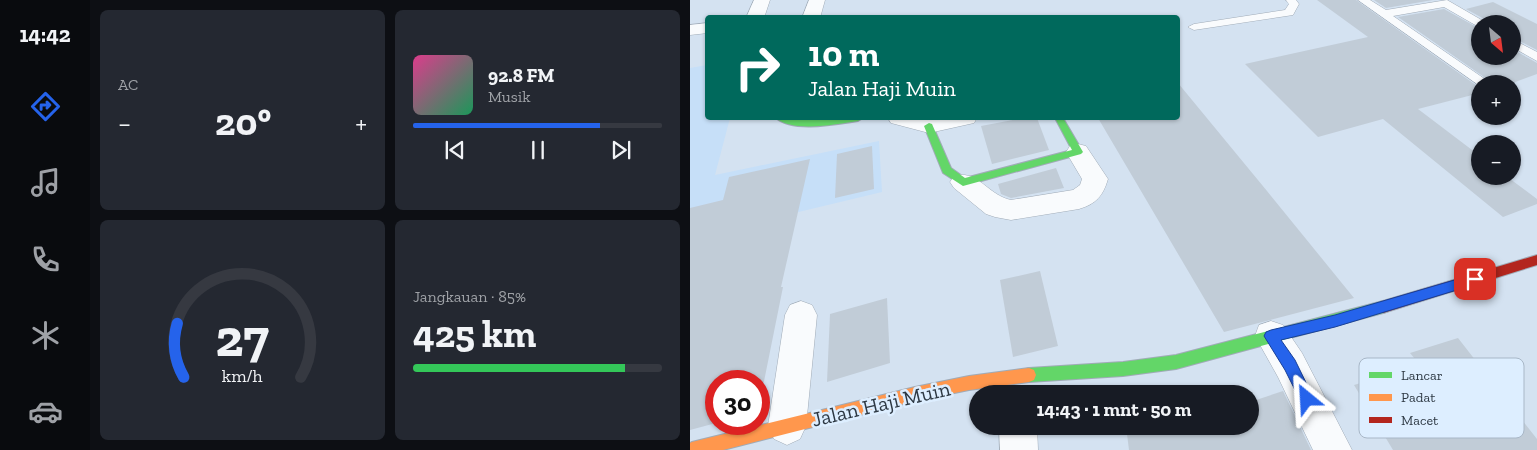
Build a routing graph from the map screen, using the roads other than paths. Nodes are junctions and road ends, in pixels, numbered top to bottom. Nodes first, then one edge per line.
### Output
1 (762, 0) edge
2 (776, 0) edge
3 (817, 0) edge
4 (1291, 0) edge
5 (1363, 0) edge
6 (1444, 2) edge
7 (1384, 14) junction
8 (756, 15) edge
9 (770, 15) edge
10 (812, 15) edge
11 (1471, 18) edge
12 (1194, 27) dead end
13 (705, 28) edge
14 (690, 30) edge
15 (1521, 47) edge
16 (1537, 57) edge
17 (1473, 75) edge
18 (785, 120) edge
19 (836, 120) edge
20 (906, 120) edge
21 (957, 120) edge
22 (1060, 120) edge
23 (929, 126) junction
24 (1078, 152) junction
25 (963, 182) junction
26 (1533, 265) edge
27 (801, 315) dead end
28 (1271, 336) junction
29 (1016, 385) edge
30 (787, 426) junction
31 (1018, 435) edge
32 (692, 450) edge
33 (1019, 450) edge
34 (1333, 450) edge

1 - 8 street
2 - 9 street
3 - 10 street
4 - 12 lane
5 - 7 lane
6 - 7 lane
6 - 11 lane
7 - 17 lane
13 - 14 street
15 - 16 lane
18 - 19 street
20 - 23 street
21 - 23 street
22 - 24 street
23 - 25 street
24 - 25 street
24 - 25 street
26 - 28 street, Jalan Haji Muin
27 - 30 street
28 - 29 street, Jalan Haji Muin
28 - 34 street
29 - 30 street, Jalan Haji Muin
30 - 32 street, Jalan Haji Muin
31 - 33 street

